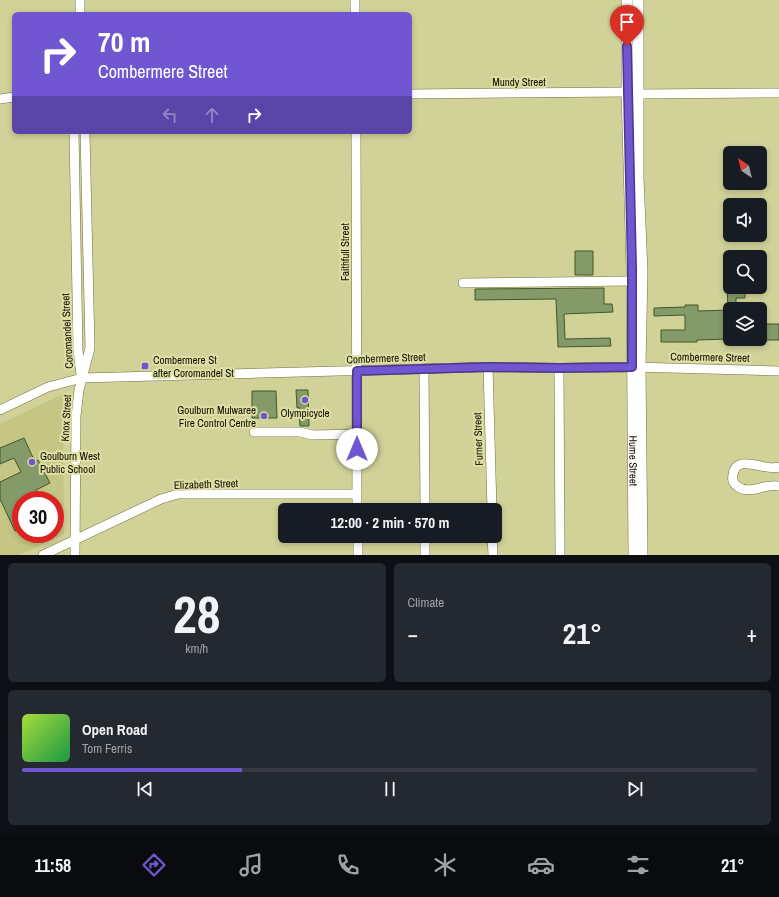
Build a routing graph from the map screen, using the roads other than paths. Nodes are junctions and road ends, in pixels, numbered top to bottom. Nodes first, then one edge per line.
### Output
1 (80, 0) edge
2 (356, 0) edge
3 (627, 0) edge
4 (638, 0) edge
5 (80, 12) edge
6 (356, 12) edge
7 (627, 92) junction
8 (779, 93) edge
9 (412, 94) edge
10 (639, 94) junction
11 (12, 97) edge
12 (0, 99) edge
13 (74, 134) edge
14 (84, 134) edge
15 (356, 134) edge
16 (75, 167) junction
17 (85, 167) junction
18 (87, 227) junction
19 (76, 228) junction
20 (632, 281) junction
21 (463, 283) dead end
22 (88, 289) junction
23 (77, 290) junction
24 (488, 367) junction
25 (636, 367) junction
26 (424, 368) junction
27 (559, 368) junction
28 (357, 371) junction
29 (779, 371) edge
30 (82, 378) junction
31 (1, 408) edge
32 (254, 432) dead end
33 (357, 434) junction
34 (779, 467) edge
35 (779, 486) edge
36 (358, 494) junction
37 (358, 503) edge
38 (425, 503) edge
39 (492, 503) edge
40 (75, 540) junction
41 (358, 543) edge
42 (425, 543) edge
43 (492, 543) edge
44 (44, 555) edge
45 (75, 555) edge
46 (358, 555) edge
47 (425, 555) edge
48 (493, 555) edge
49 (560, 555) edge
50 (634, 555) edge
51 (642, 555) edge

1 - 5 street
2 - 6 street
3 - 7 main road
4 - 10 main road
7 - 9 street, Mundy Street
7 - 20 main road
8 - 10 street
10 - 25 main road
11 - 12 street
13 - 16 street, Coromandel Street
14 - 17 street, Coromandel Street
15 - 28 street, Faithfull Street
16 - 17 street
16 - 19 street, Coromandel Street
17 - 18 street, Coromandel Street
18 - 19 street
18 - 22 street, Coromandel Street
19 - 23 street, Coromandel Street
20 - 21 street
20 - 25 main road
22 - 23 street
22 - 30 street, Coromandel Street
23 - 30 street, Coromandel Street
24 - 26 street, Combermere Street
24 - 27 street, Combermere Street
24 - 39 street, Furner Street
25 - 27 street, Combermere Street
25 - 29 street, Combermere Street
25 - 50 main road, Hume Street
25 - 51 main road, Hume Street
26 - 28 street, Combermere Street
26 - 38 street
27 - 49 street
28 - 30 street, Combermere Street
28 - 33 street, Faithfull Street
30 - 31 street, Combermere Street
30 - 40 street, Knox Street
32 - 33 street
33 - 36 street, Faithfull Street
34 - 35 street
36 - 37 street, Faithfull Street
36 - 40 street, Elizabeth Street
40 - 44 street, Elizabeth Street
40 - 45 street, Knox Street
41 - 46 street
42 - 47 street
43 - 48 street

